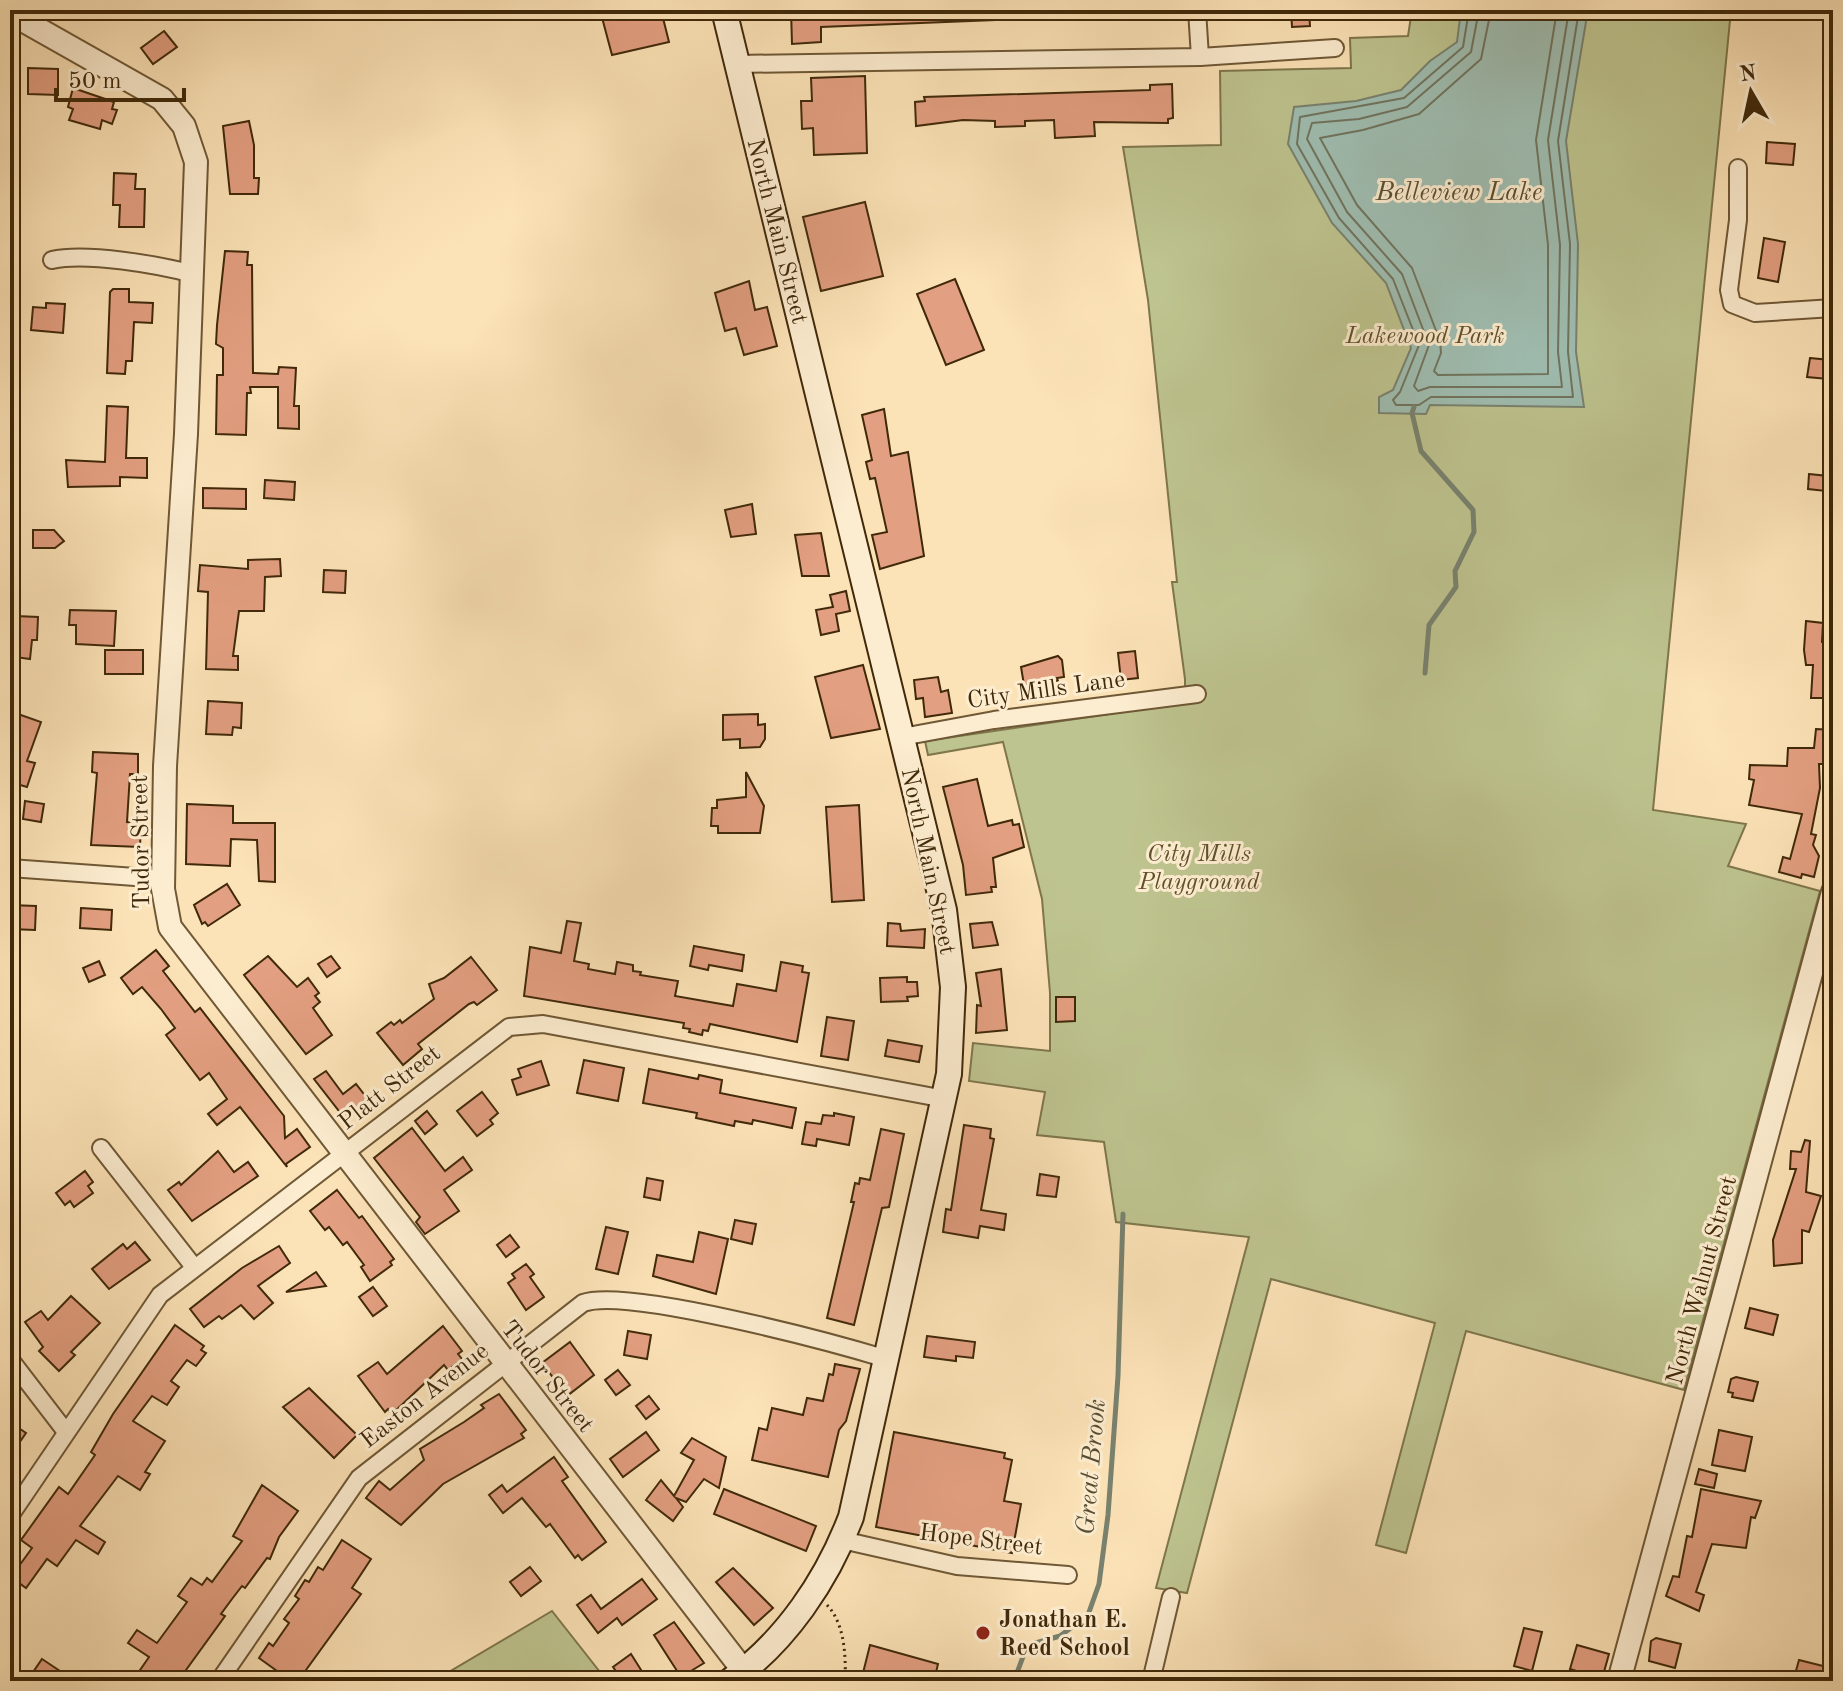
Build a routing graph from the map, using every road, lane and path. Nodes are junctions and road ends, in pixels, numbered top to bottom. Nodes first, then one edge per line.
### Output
1 (724, 10) edge
2 (1197, 10) edge
3 (10, 13) edge
4 (1335, 48) dead end
5 (1200, 57) junction
6 (738, 64) junction
7 (1738, 168) dead end
8 (52, 260) dead end
9 (193, 274) junction
10 (1833, 308) edge
11 (1197, 694) dead end
12 (902, 737) junction
13 (10, 868) edge
14 (163, 879) junction
15 (1833, 892) edge
16 (945, 1099) junction
17 (101, 1148) dead end
18 (342, 1153) junction
19 (194, 1267) junction
20 (10, 1359) edge
21 (887, 1359) junction
22 (504, 1362) junction
23 (66, 1432) junction
24 (10, 1516) edge
25 (842, 1540) junction
26 (1068, 1575) dead end
27 (813, 1592) junction
28 (1171, 1597) dead end
29 (736, 1676) edge
30 (219, 1681) edge
31 (845, 1681) edge
32 (1151, 1681) edge
33 (1619, 1681) edge

1 - 6 main road, North Main Street
2 - 5 street
3 - 9 street, Tudor Street
4 - 5 street
5 - 6 street
6 - 12 main road, North Main Street
7 - 10 street
8 - 9 street
9 - 14 street, Tudor Street
11 - 12 street, City Mills Lane
12 - 16 main road, North Main Street
13 - 14 street
14 - 18 street, Tudor Street
15 - 33 street, North Walnut Street
16 - 18 street, Platt Street
16 - 21 main road, North Main Street
17 - 19 street
18 - 19 street, Platt Street
18 - 22 street, Tudor Street
19 - 23 street, Platt Street
20 - 23 street
21 - 22 street, Easton Avenue
21 - 25 main road, North Main Street
22 - 29 street, Tudor Street
22 - 30 street, Easton Avenue
23 - 24 street, Platt Street
25 - 26 street, Hope Street
25 - 27 main road, North Main Street
27 - 29 main road, North Main Street
27 - 31 path
28 - 32 street

